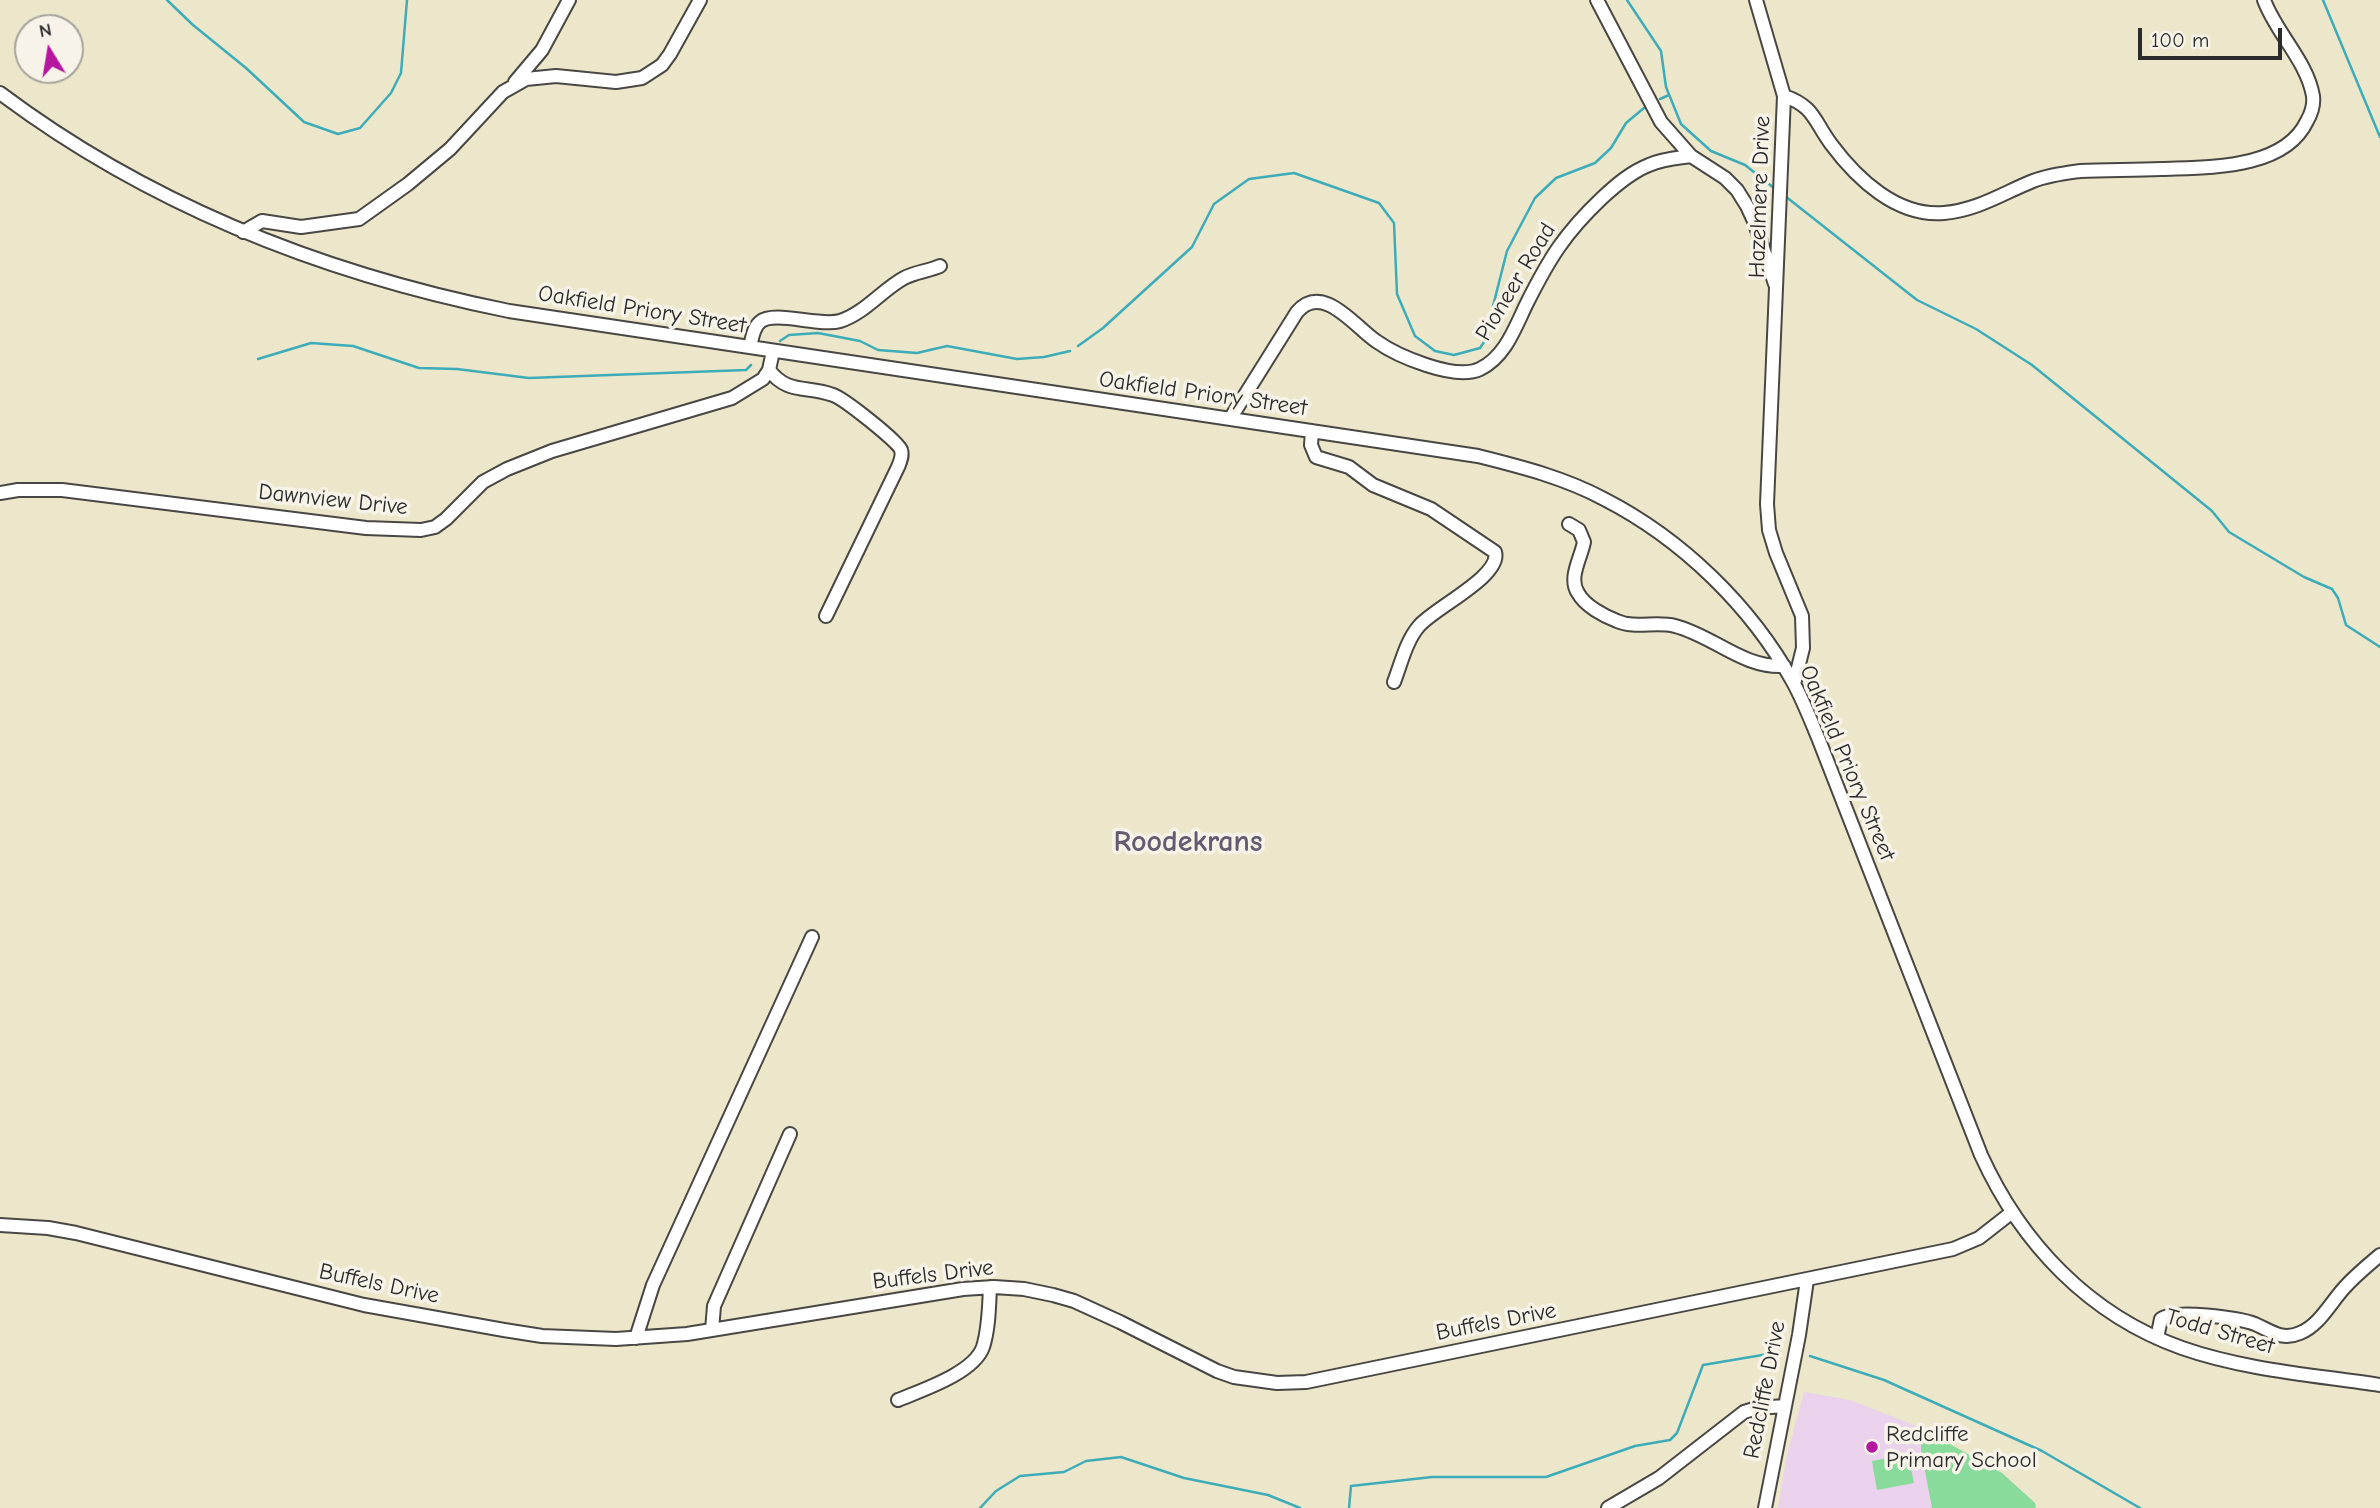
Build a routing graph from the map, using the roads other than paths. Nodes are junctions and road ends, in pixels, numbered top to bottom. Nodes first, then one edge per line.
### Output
1 (569, 0) edge
2 (700, 0) edge
3 (1597, 0) edge
4 (1756, 0) edge
5 (2264, 0) edge
6 (512, 85) junction
7 (0, 93) edge
8 (1784, 96) junction
9 (1690, 156) junction
10 (243, 232) junction
11 (940, 266) dead end
12 (1778, 292) junction
13 (750, 347) junction
14 (773, 351) junction
15 (769, 370) junction
16 (1230, 419) junction
17 (1312, 431) junction
18 (0, 494) edge
19 (1569, 524) dead end
20 (826, 616) dead end
21 (1784, 666) junction
22 (1394, 682) dead end
23 (1794, 684) junction
24 (812, 937) dead end
25 (790, 1133) dead end
26 (2011, 1213) junction
27 (0, 1225) edge
28 (2380, 1255) edge
29 (1807, 1280) junction
30 (990, 1287) junction
31 (712, 1330) junction
32 (636, 1338) junction
33 (2157, 1338) junction
34 (2380, 1385) edge
35 (898, 1400) dead end
36 (1785, 1406) junction
37 (1616, 1506) edge
38 (1765, 1508) edge

1 - 6 street
2 - 6 street
3 - 9 street
4 - 8 street
5 - 8 street, Hazelmere Drive
6 - 10 street
7 - 10 street, Oakfield Priory Street
8 - 12 street, Hazelmere Drive
9 - 12 street
9 - 16 street, Pioneer Road
10 - 13 street, Oakfield Priory Street
11 - 13 street
12 - 23 street, Hazelmere Drive
13 - 14 street, Oakfield Priory Street
14 - 15 street
14 - 16 street, Oakfield Priory Street
15 - 18 street, Dawnview Drive
15 - 20 street
16 - 17 street, Oakfield Priory Street
17 - 21 street, Oakfield Priory Street
17 - 22 street
19 - 21 street
21 - 23 street, Oakfield Priory Street
23 - 26 street, Oakfield Priory Street
24 - 32 street
25 - 31 street
26 - 29 street, Buffels Drive
26 - 33 street, Todd Street
27 - 32 street, Buffels Drive
28 - 33 street
29 - 30 street, Buffels Drive
29 - 36 street, Redcliffe Drive
30 - 31 street, Buffels Drive
30 - 35 street
31 - 32 street, Buffels Drive
33 - 34 street, Todd Street
36 - 37 street
36 - 38 street, Redcliffe Drive

